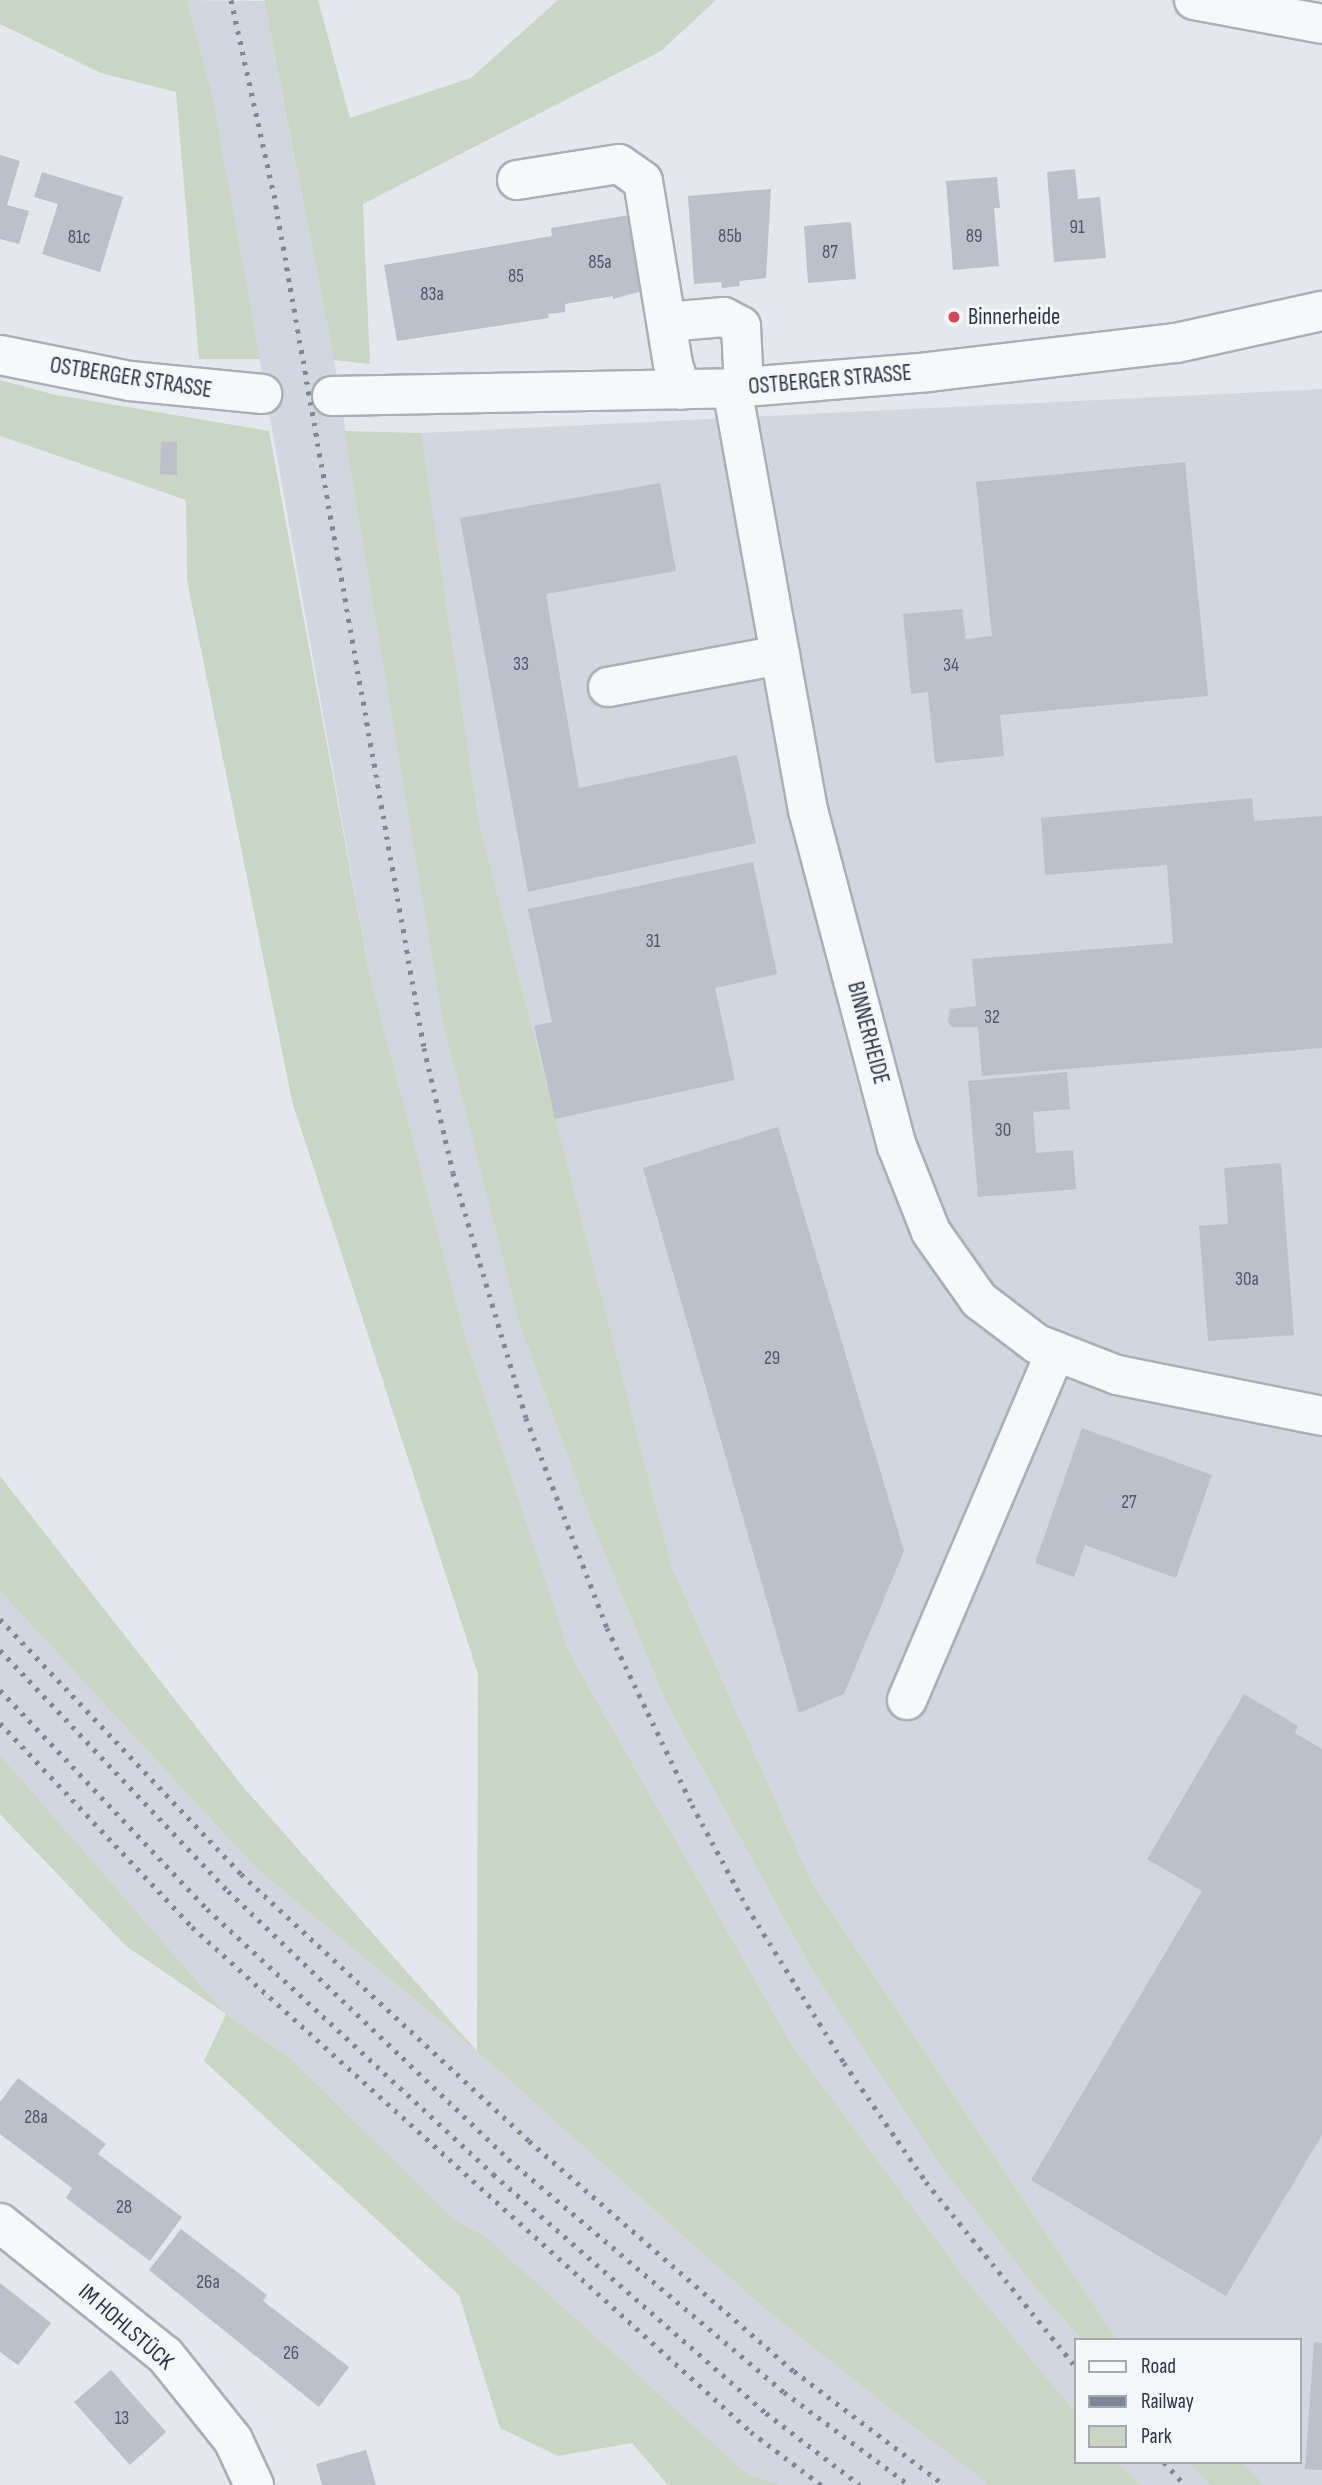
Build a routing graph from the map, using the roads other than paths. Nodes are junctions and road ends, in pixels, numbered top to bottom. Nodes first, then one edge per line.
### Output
1 (1194, 0) edge
2 (1322, 24) edge
3 (517, 180) dead end
4 (1322, 311) edge
5 (667, 322) junction
6 (0, 355) edge
7 (738, 388) junction
8 (681, 390) junction
9 (262, 394) dead end
10 (332, 396) dead end
11 (780, 654) junction
12 (608, 687) dead end
13 (1056, 1351) junction
14 (1322, 1416) edge
15 (907, 1700) dead end
16 (0, 2223) edge
17 (254, 2485) edge

1 - 2 street
3 - 5 street
4 - 7 street, OSTBERGER STRASSE
5 - 7 street, BINNERHEIDE
5 - 8 street
6 - 9 street, OSTBERGER STRASSE
7 - 8 street, OSTBERGER STRASSE
7 - 11 street, BINNERHEIDE
8 - 10 street, OSTBERGER STRASSE
11 - 12 street
11 - 13 street, BINNERHEIDE
13 - 14 street, BINNERHEIDE
13 - 15 street
16 - 17 street, IM HOHLSTÜCK

